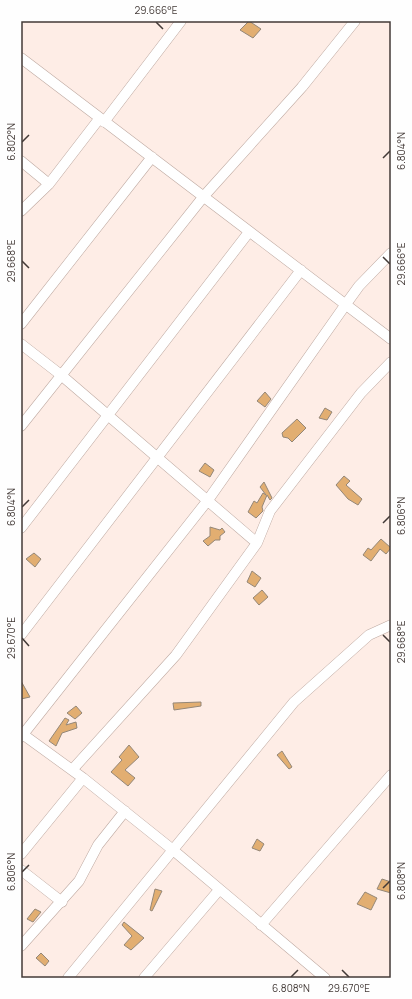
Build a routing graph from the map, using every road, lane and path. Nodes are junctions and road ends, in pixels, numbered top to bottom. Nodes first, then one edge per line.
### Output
1 (181, 21) edge
2 (355, 21) edge
3 (21, 58) edge
4 (102, 121) junction
5 (152, 157) junction
6 (21, 161) edge
7 (49, 184) junction
8 (204, 196) junction
9 (21, 211) edge
10 (249, 232) junction
11 (391, 253) edge
12 (301, 270) junction
13 (346, 304) junction
14 (21, 324) edge
15 (391, 339) edge
16 (21, 344) edge
17 (391, 362) edge
18 (61, 374) junction
19 (107, 416) junction
20 (21, 426) edge
21 (157, 458) junction
22 (208, 500) junction
23 (21, 528) edge
24 (257, 543) junction
25 (391, 625) edge
26 (21, 635) edge
27 (22, 735) edge
28 (72, 770) junction
29 (391, 775) edge
30 (83, 778) junction
31 (125, 811) junction
32 (173, 850) junction
33 (21, 854) edge
34 (21, 870) edge
35 (219, 890) junction
36 (62, 902) junction
37 (261, 925) junction
38 (21, 946) edge
39 (148, 976) edge
40 (68, 978) edge
41 (325, 978) edge

1 - 4 street
2 - 8 street
3 - 4 street
4 - 5 street
4 - 7 street
5 - 8 street
5 - 14 street
6 - 7 street
7 - 9 street
8 - 10 street
8 - 18 street
10 - 12 street
10 - 19 street
11 - 13 street
12 - 13 street
12 - 21 street
13 - 15 street
13 - 22 street
16 - 18 street
17 - 24 street
18 - 19 street
18 - 20 street
19 - 21 street
19 - 23 street
21 - 22 street
21 - 26 street
22 - 24 street
22 - 27 street
24 - 28 street
25 - 32 street
27 - 28 street
28 - 30 street
29 - 37 street
30 - 31 street
30 - 33 street
31 - 32 street
31 - 36 street
32 - 35 street
32 - 40 street
34 - 36 street
35 - 37 street
35 - 39 street
36 - 38 street
37 - 41 street

